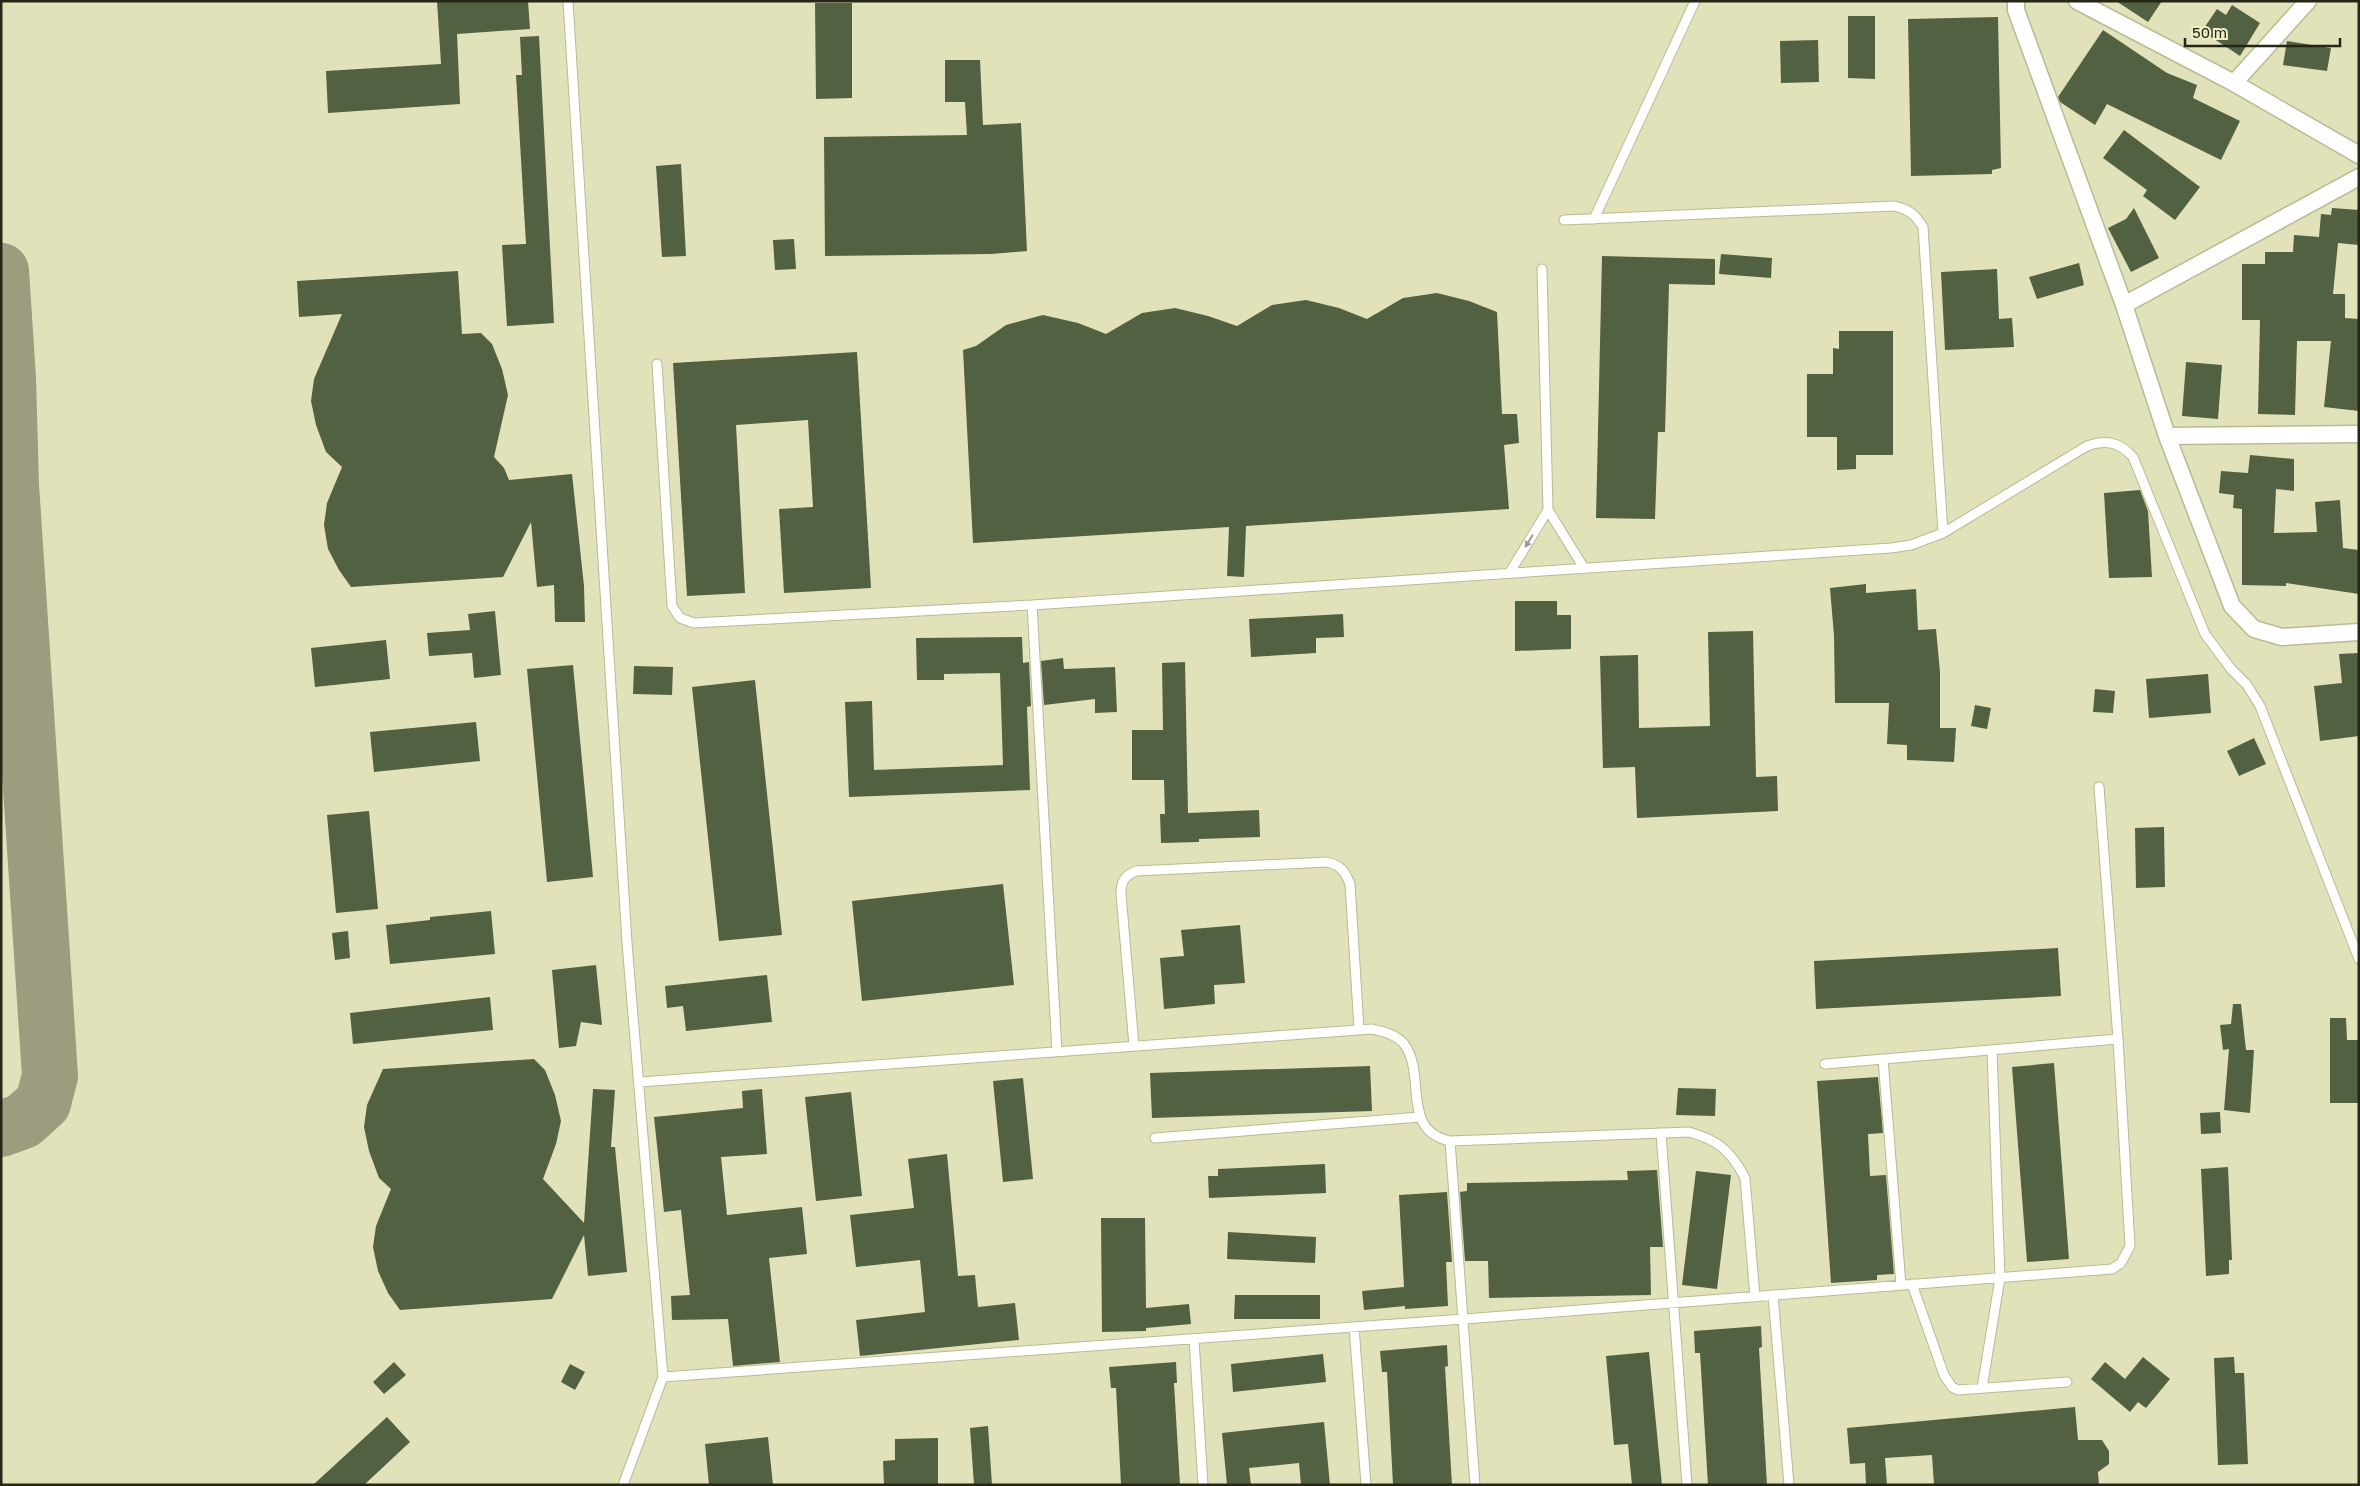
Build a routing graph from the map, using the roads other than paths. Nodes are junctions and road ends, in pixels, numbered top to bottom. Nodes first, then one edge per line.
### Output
1 (568, 1) edge
2 (1695, 1) edge
3 (2016, 1) edge
4 (2308, 1) edge
5 (2084, 3) edge
6 (2234, 82) junction
7 (2359, 155) edge
8 (2359, 177) edge
9 (1594, 219) junction
10 (1564, 220) dead end
11 (1542, 269) dead end
12 (2124, 306) junction
13 (657, 364) dead end
14 (2359, 434) edge
15 (2167, 436) junction
16 (1548, 510) junction
17 (1943, 533) junction
18 (1584, 568) junction
19 (1510, 572) junction
20 (1032, 604) junction
21 (2359, 632) edge
22 (2099, 787) dead end
23 (2359, 959) edge
24 (1358, 1029) junction
25 (2118, 1039) junction
26 (1134, 1046) junction
27 (1992, 1050) junction
28 (1057, 1051) junction
29 (1884, 1059) junction
30 (1825, 1064) dead end
31 (640, 1082) junction
32 (1420, 1117) junction
33 (1661, 1133) junction
34 (1155, 1138) dead end
35 (1450, 1141) junction
36 (2000, 1278) junction
37 (1912, 1284) junction
38 (1901, 1286) junction
39 (1773, 1295) junction
40 (1755, 1297) junction
41 (1673, 1303) junction
42 (1464, 1319) junction
43 (1354, 1327) junction
44 (1194, 1339) junction
45 (663, 1377) junction
46 (2067, 1382) dead end
47 (1982, 1388) junction
48 (623, 1485) edge
49 (1203, 1485) edge
50 (1366, 1485) edge
51 (1475, 1485) edge
52 (1687, 1485) edge
53 (1789, 1485) edge

1 - 31 lane
2 - 9 lane
3 - 12 street
4 - 6 street
5 - 6 street
6 - 7 street
8 - 12 street
9 - 10 lane
9 - 17 lane
11 - 16 lane
12 - 15 street
13 - 20 lane
14 - 15 street
15 - 21 street
16 - 18 lane
16 -> 19 lane
17 - 18 lane
17 - 23 lane
18 - 19 lane
19 - 20 lane
20 - 28 lane
22 - 25 lane
24 - 26 lane
24 - 26 lane
24 - 32 lane
25 - 27 lane
25 - 36 lane
26 - 28 lane
27 - 29 lane
27 - 36 lane
28 - 31 lane
29 - 30 lane
29 - 38 lane
31 - 45 lane
32 - 34 lane
32 - 35 lane
33 - 35 lane
33 - 40 lane
33 - 41 lane
35 - 42 lane
36 - 37 lane
36 - 47 lane
37 - 38 lane
37 - 47 lane
38 - 39 lane
39 - 40 lane
39 - 53 lane
40 - 41 lane
41 - 42 lane
41 - 52 lane
42 - 43 lane
42 - 51 lane
43 - 44 lane
43 - 50 lane
44 - 45 lane
44 - 49 lane
45 - 48 lane
46 - 47 lane

